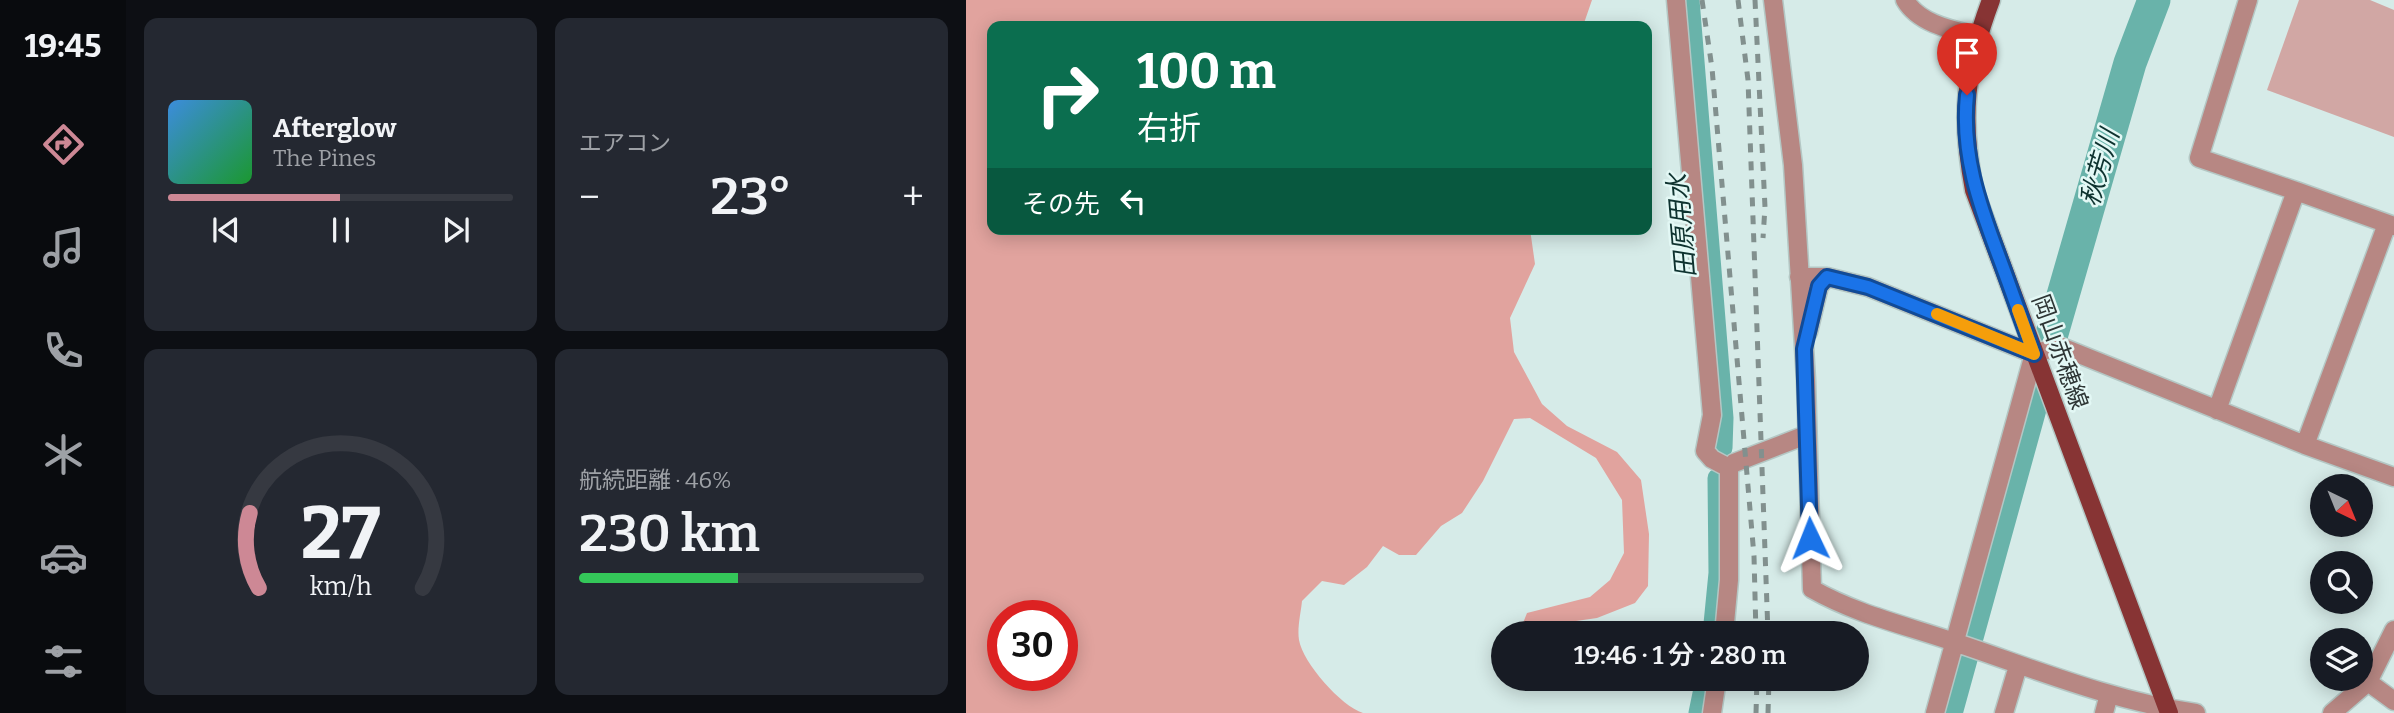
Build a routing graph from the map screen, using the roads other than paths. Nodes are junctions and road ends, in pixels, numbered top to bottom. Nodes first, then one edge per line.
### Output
1 (1676, 0) edge
2 (1773, 0) edge
3 (1905, 0) edge
4 (1991, 0) edge
5 (2248, 0) edge
6 (1977, 36) junction
7 (2296, 191) junction
8 (2391, 225) edge
9 (1799, 277) junction
10 (1827, 277) junction
11 (1804, 349) junction
12 (2034, 354) junction
13 (2217, 410) junction
14 (1806, 435) junction
15 (2305, 445) junction
16 (1728, 468) junction
17 (2394, 475) edge
18 (1725, 621) edge
19 (2394, 630) edge
20 (1955, 642) junction
21 (2018, 666) junction
22 (2373, 672) edge
23 (2373, 686) edge
24 (1715, 691) edge
25 (2358, 691) edge
26 (2109, 694) junction
27 (2394, 701) edge
28 (2168, 711) edge
29 (1712, 713) edge
30 (1935, 713) edge
31 (2004, 713) edge
32 (2104, 713) edge
33 (2196, 713) edge
34 (2332, 713) edge

1 - 16 street
2 - 9 street
3 - 6 street
4 - 6 main road, 岡山赤穂線
5 - 7 street
6 - 12 main road, 岡山赤穂線
7 - 8 street
7 - 13 street
8 - 15 street
9 - 10 street
9 - 11 street
10 - 11 street
10 - 12 street
11 - 14 street
12 - 13 street
12 - 20 street
12 - 28 main road, 岡山赤穂線
13 - 15 street
14 - 16 street
14 - 20 street
15 - 17 street
16 - 18 street
19 - 22 street
20 - 21 street
20 - 30 street
21 - 26 street
21 - 31 street
23 - 27 street
24 - 29 street
25 - 34 street
26 - 28 street
26 - 32 street
28 - 33 street

